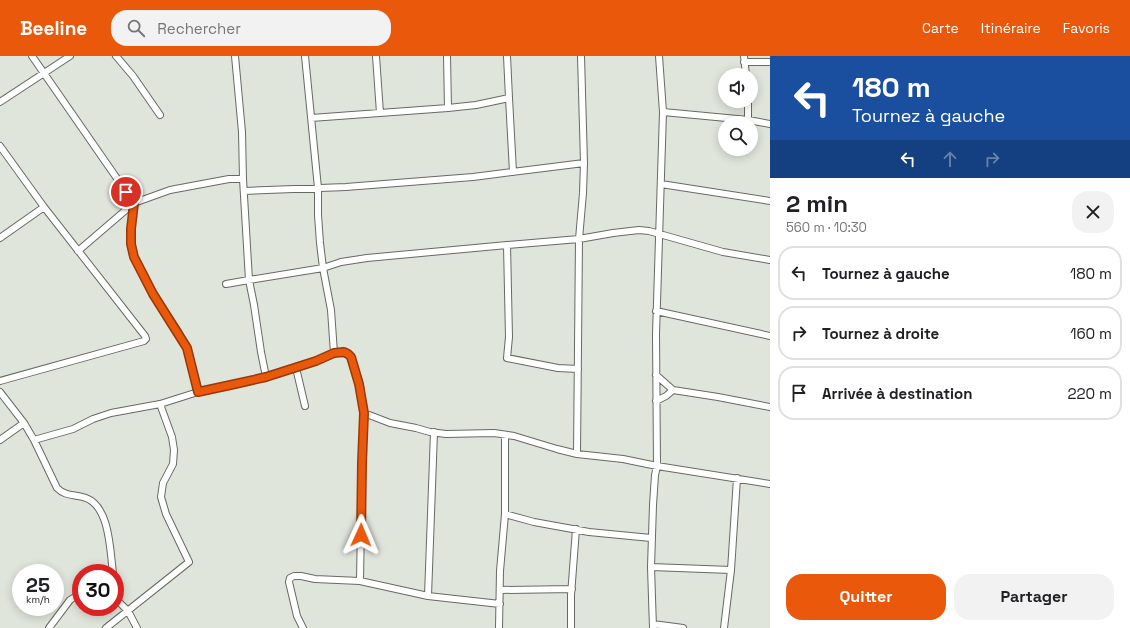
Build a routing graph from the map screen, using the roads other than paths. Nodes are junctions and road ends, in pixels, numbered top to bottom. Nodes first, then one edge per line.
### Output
1 (32, 56) edge
2 (70, 56) edge
3 (116, 56) edge
4 (235, 56) edge
5 (304, 56) edge
6 (376, 56) edge
7 (447, 56) edge
8 (507, 56) edge
9 (581, 56) edge
10 (659, 56) edge
11 (744, 59) edge
12 (770, 62) edge
13 (44, 73) junction
14 (509, 98) junction
15 (0, 102) edge
16 (448, 108) junction
17 (663, 112) junction
18 (380, 113) junction
19 (160, 115) dead end
20 (718, 117) edge
21 (311, 118) junction
22 (758, 122) edge
23 (770, 124) edge
24 (0, 146) edge
25 (584, 163) junction
26 (513, 172) junction
27 (242, 179) junction
28 (661, 184) junction
29 (318, 188) junction
30 (244, 191) junction
31 (770, 201) edge
32 (134, 203) junction
33 (44, 207) junction
34 (659, 234) junction
35 (0, 238) edge
36 (579, 239) junction
37 (507, 245) junction
38 (78, 251) junction
39 (770, 260) edge
40 (323, 268) junction
41 (249, 280) junction
42 (226, 284) dead end
43 (656, 311) junction
44 (770, 336) edge
45 (334, 353) junction
46 (296, 368) junction
47 (578, 369) junction
48 (656, 375) junction
49 (266, 377) junction
50 (0, 381) edge
51 (672, 390) junction
52 (0, 392) edge
53 (198, 392) junction
54 (656, 401) junction
55 (160, 404) junction
56 (305, 406) dead end
57 (770, 407) edge
58 (364, 413) junction
59 (24, 424) junction
60 (434, 432) junction
61 (505, 435) junction
62 (0, 440) edge
63 (34, 440) junction
64 (577, 454) junction
65 (657, 466) junction
66 (737, 478) junction
67 (770, 484) edge
68 (505, 514) junction
69 (576, 529) junction
70 (651, 538) junction
71 (112, 564) edge
72 (650, 567) junction
73 (731, 570) junction
74 (360, 581) junction
75 (572, 589) junction
76 (500, 590) junction
77 (428, 596) junction
78 (72, 599) edge
79 (500, 604) junction
80 (124, 607) edge
81 (128, 611) junction
82 (653, 626) edge
83 (49, 628) edge
84 (106, 628) edge
85 (136, 628) edge
86 (303, 628) edge
87 (499, 628) edge
88 (570, 628) edge
89 (683, 628) edge
90 (724, 628) edge

1 - 13 street
2 - 13 street
3 - 19 street
4 - 27 street
5 - 21 street
6 - 18 street
7 - 16 street
8 - 14 street
9 - 25 street
10 - 17 street
11 - 12 street
13 - 15 street
13 - 32 street
14 - 16 street
14 - 26 street
16 - 18 street
17 - 20 street
17 - 28 street
18 - 21 street
21 - 29 street
22 - 23 street
24 - 33 street
25 - 26 street
25 - 36 street
26 - 29 street
27 - 30 street
27 - 32 street
28 - 31 street
28 - 34 street
29 - 30 street
29 - 40 street
30 - 41 street
32 - 38 street
32 - 53 street
33 - 35 street
33 - 38 street
34 - 36 street
34 - 39 street
34 - 43 street
36 - 37 street
36 - 47 street
37 - 40 street
37 - 47 street
38 - 50 street
40 - 41 street
40 - 45 street
41 - 42 street
41 - 49 street
43 - 44 street
43 - 48 street
45 - 46 street
45 - 58 street
46 - 49 street
46 - 56 street
47 - 64 street
48 - 51 street
48 - 54 street
49 - 53 street
51 - 54 street
51 - 57 street
52 - 59 street
53 - 55 street
54 - 65 street
55 - 63 street
55 - 81 street
58 - 60 street
58 - 74 street
59 - 62 street
59 - 63 street
60 - 61 street
60 - 77 street
61 - 64 street
61 - 68 street
63 - 71 street
64 - 65 street
65 - 66 street
65 - 70 street
66 - 67 street
66 - 73 street
68 - 69 street
68 - 76 street
69 - 70 street
69 - 75 street
70 - 72 street
72 - 73 street
72 - 82 street
73 - 90 street
74 - 77 street
74 - 86 street
75 - 76 street
75 - 88 street
76 - 79 street
77 - 79 street
78 - 83 street
79 - 87 street
80 - 81 street
81 - 84 street
81 - 85 street
82 - 89 street

